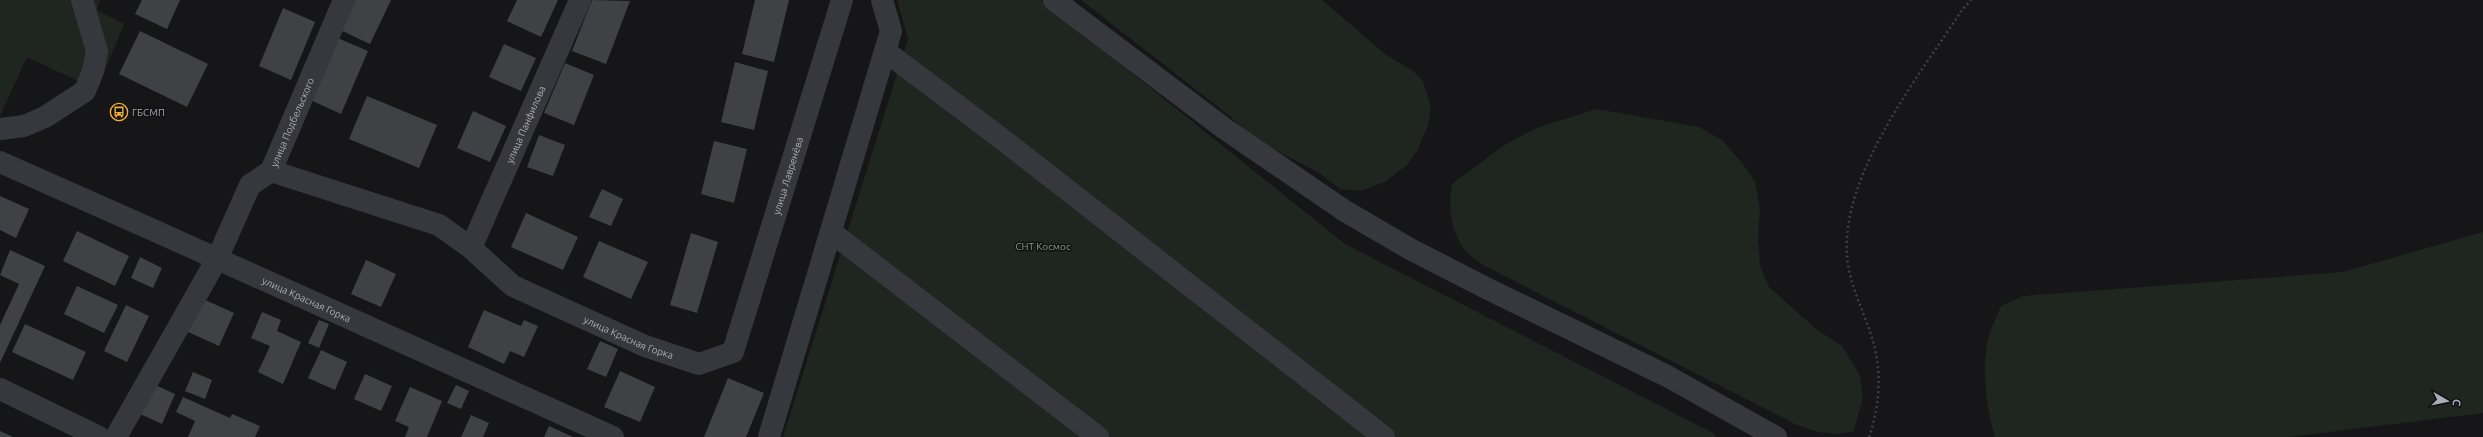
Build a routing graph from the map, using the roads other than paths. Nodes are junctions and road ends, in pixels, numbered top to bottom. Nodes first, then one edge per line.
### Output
1 (82, 0) edge
2 (344, 0) edge
3 (580, 0) edge
4 (842, 0) edge
5 (882, 0) edge
6 (1054, 0) edge
7 (884, 51) junction
8 (0, 129) edge
9 (0, 162) edge
10 (271, 171) junction
11 (831, 232) junction
12 (471, 248) junction
13 (218, 257) junction
14 (733, 352) joint
15 (0, 389) edge
16 (99, 437) edge
17 (116, 437) edge
18 (613, 437) edge
19 (769, 437) edge
20 (1098, 437) edge
21 (1384, 437) edge
22 (1776, 437) edge

1 - 8 street
2 - 10 street, улица Подбельского
3 - 12 street, улица Панфилова
4 - 14 street, улица Лавренёва
5 - 7 street
6 - 22 street
7 - 11 street
7 - 21 street
9 - 13 street, улица Красная Горка
10 - 12 street, улица Красная Горка
10 - 13 street, улица Подбельского
11 - 19 street
11 - 20 street
12 - 14 street, улица Красная Горка
13 - 17 street, улица Подбельского
13 - 18 street, улица Красная Горка
15 - 16 street

